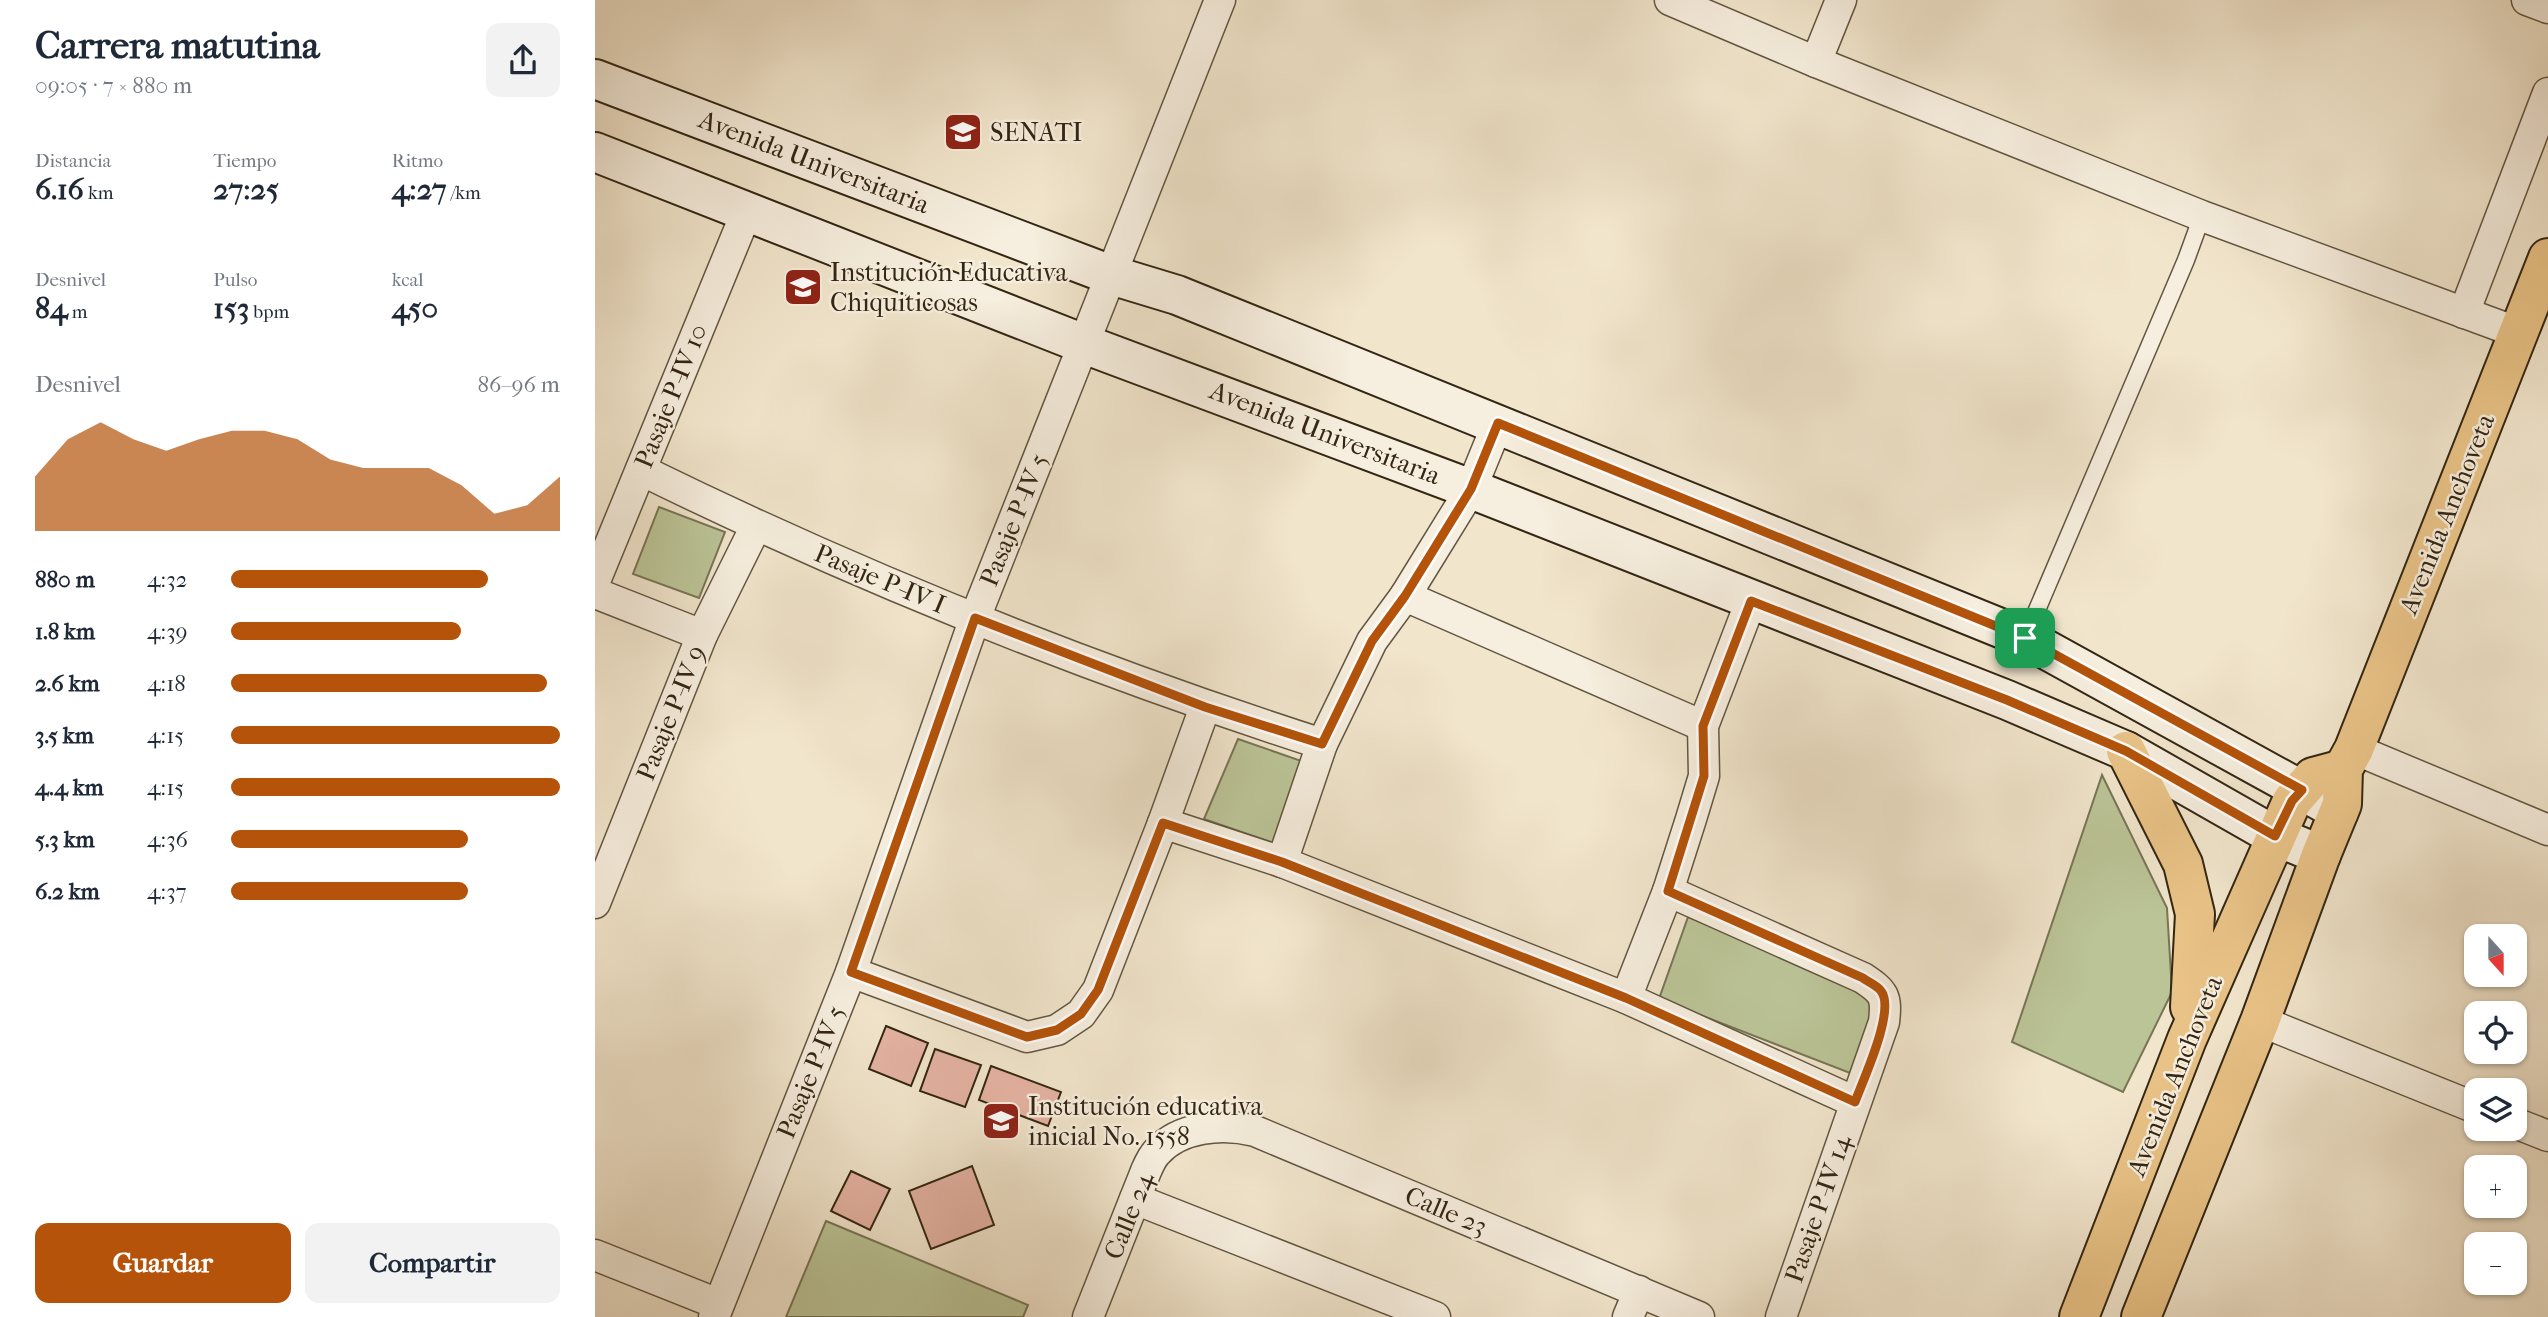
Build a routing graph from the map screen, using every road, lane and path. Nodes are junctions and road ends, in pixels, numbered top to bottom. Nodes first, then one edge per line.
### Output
1 (1220, 0) edge
2 (1670, 0) edge
3 (1841, 0) edge
4 (2527, 0) edge
5 (2548, 8) edge
6 (1816, 62) junction
7 (595, 79) edge
8 (2548, 93) edge
9 (595, 152) edge
10 (747, 211) junction
11 (2202, 216) junction
12 (1111, 275) junction
13 (2545, 278) edge
14 (2464, 313) junction
15 (2519, 333) junction
16 (1084, 344) junction
17 (1498, 423) junction
18 (641, 470) junction
19 (1471, 489) junction
20 (756, 526) junction
21 (595, 581) edge
22 (595, 593) edge
23 (1405, 596) junction
24 (1751, 601) junction
25 (975, 618) junction
26 (702, 635) junction
27 (2025, 638) junction
28 (1205, 707) junction
29 (1703, 726) junction
30 (1322, 744) junction
31 (2126, 751) junction
32 (2348, 759) junction
33 (2302, 790) junction
34 (2339, 811) junction
35 (1163, 823) junction
36 (2548, 830) edge
37 (2275, 836) junction
38 (2321, 855) junction
39 (1282, 862) junction
40 (1668, 891) junction
41 (595, 903) edge
42 (851, 972) junction
43 (1626, 998) junction
44 (2260, 1021) junction
45 (2187, 1039) junction
46 (1855, 1102) junction
47 (2464, 1103) edge
48 (2527, 1128) edge
49 (1190, 1133) joint
50 (2548, 1136) edge
51 (1136, 1199) junction
52 (595, 1255) edge
53 (1633, 1304) edge
54 (716, 1311) edge
55 (1088, 1317) edge
56 (1434, 1317) edge
57 (1699, 1317) edge
58 (1781, 1317) edge
59 (2079, 1317) edge
60 (2141, 1317) edge

1 - 12 street, Pasaje P-IV 5
2 - 6 street
3 - 6 street
4 - 5 street
6 - 11 street
7 - 12 main road, Avenida Universitaria
8 - 14 street
9 - 10 main road, Avenida Universitaria
10 - 16 main road, Avenida Universitaria
10 - 18 street, Pasaje P-IV 10
11 - 14 street
11 - 27 lane
12 - 16 street, Pasaje P-IV 5
12 - 17 main road, Avenida Universitaria
13 - 15 main road, Avenida Anchoveta
14 - 15 street
15 - 32 main road, Avenida Anchoveta
16 - 19 main road, Avenida Universitaria
16 - 25 street, Pasaje P-IV 5
17 - 19 street
17 - 27 main road, Avenida Universitaria
18 - 20 street, Pasaje P-IV I
18 - 21 street, Pasaje P-IV 10
19 - 23 street
19 - 24 main road, Avenida Universitaria
20 - 25 street, Pasaje P-IV I
20 - 26 street, Pasaje P-IV 9
22 - 26 street
23 - 29 street
23 - 30 street
24 - 29 street
24 - 31 main road, Avenida Universitaria
25 - 28 street, Pasaje P-IV I
25 - 42 street, Pasaje P-IV 5
26 - 41 street, Pasaje P-IV 9
27 - 33 main road, Avenida Universitaria
28 - 30 street, Pasaje P-IV I
28 - 35 street
29 - 40 street
30 - 39 street
31 - 37 main road, Avenida Universitaria
31 - 45 main road
32 - 33 main road, Avenida Anchoveta
32 - 34 main road, Avenida Anchoveta
32 - 36 street
33 - 34 main road, Avenida Universitaria
33 - 37 main road, Avenida Anchoveta
34 - 38 main road, Avenida Anchoveta
35 - 39 street
35 - 42 street
37 - 38 main road
37 - 45 main road, Avenida Anchoveta
38 - 44 main road, Avenida Anchoveta
39 - 43 street
40 - 43 street
40 - 46 street, Pasaje P-IV 14
42 - 54 street, Pasaje P-IV 5
43 - 46 street
44 - 47 street
44 - 60 main road, Avenida Anchoveta
45 - 59 main road, Avenida Anchoveta
46 - 58 street, Pasaje P-IV 14
48 - 50 street
49 - 51 street, Calle 24
49 - 53 street, Calle 23
51 - 55 street, Calle 24
51 - 56 street
52 - 54 street
53 - 57 street, Calle 23

